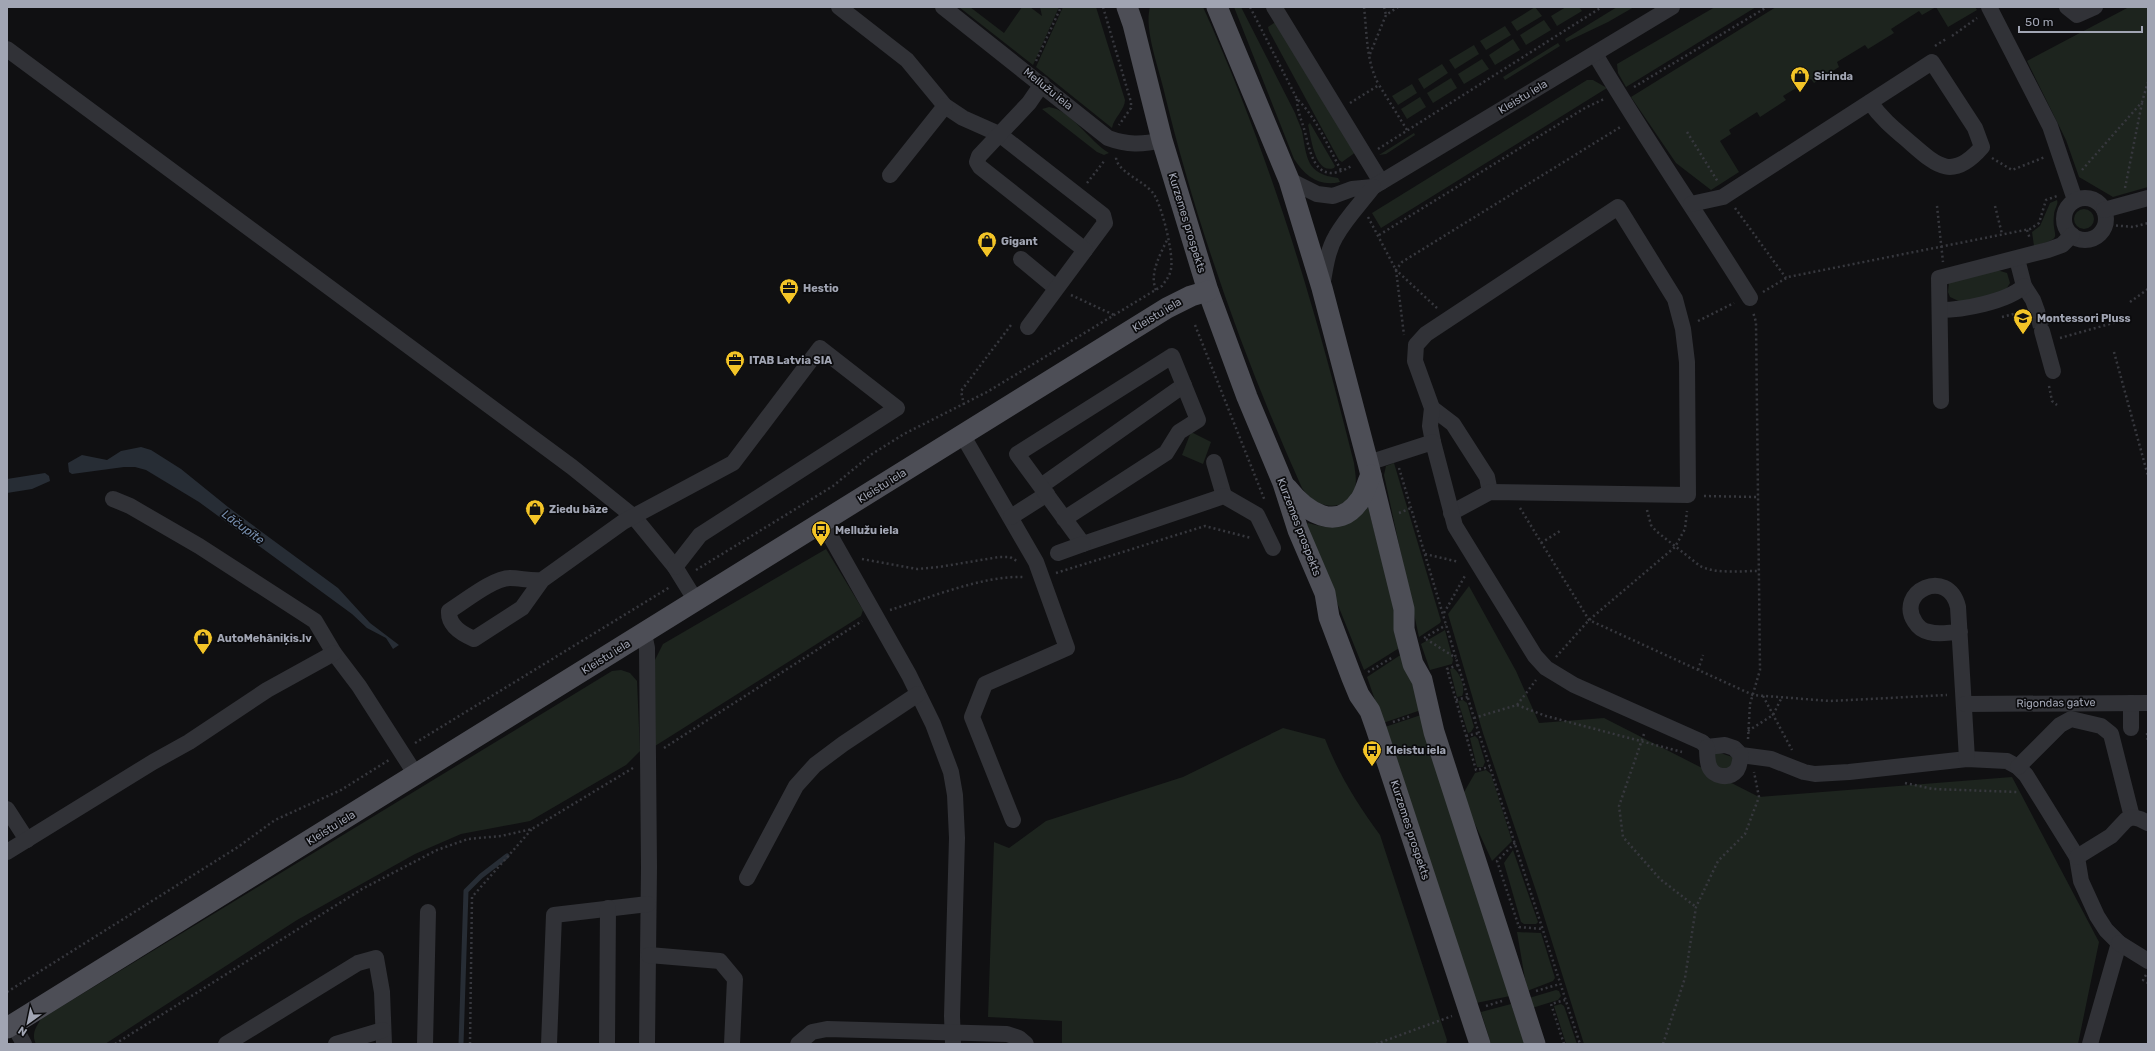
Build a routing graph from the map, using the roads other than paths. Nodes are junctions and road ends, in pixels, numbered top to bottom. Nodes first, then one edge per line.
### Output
1 (839, 7) edge
2 (944, 7) edge
3 (1217, 7) edge
4 (1274, 7) edge
5 (1672, 7) edge
6 (2067, 7) edge
7 (2095, 7) edge
8 (1990, 9) edge
9 (1131, 13) edge
10 (7, 49) edge
11 (1595, 54) junction
12 (1042, 84) junction
13 (1870, 102) junction
14 (945, 106) junction
15 (999, 134) junction
16 (1162, 140) junction
17 (890, 175) dead end
18 (1289, 180) junction
19 (1377, 184) junction
20 (2072, 192) junction
21 (2148, 198) edge
22 (1692, 204) junction
23 (2104, 217) junction
24 (2072, 235) junction
25 (1085, 250) junction
26 (2017, 259) junction
27 (1021, 260) dead end
28 (2024, 286) junction
29 (1056, 288) junction
30 (1322, 288) junction
31 (1208, 291) junction
32 (1750, 298) road end
33 (1940, 310) junction
34 (2032, 310) tunnel mouth
35 (1028, 327) road end
36 (2044, 336) tunnel mouth
37 (2054, 371) dead end
38 (1184, 385) junction
39 (1941, 401) dead end
40 (1432, 408) junction
41 (963, 436) junction
42 (1433, 442) junction
43 (1214, 462) dead end
44 (1369, 469) junction
45 (1283, 483) junction
46 (1044, 490) junction
47 (1490, 492) junction
48 (1224, 496) junction
49 (113, 499) dead end
50 (1451, 513) junction
51 (634, 517) junction
52 (1011, 517) junction
53 (1064, 519) junction
54 (823, 522) junction
55 (1082, 544) junction
56 (1273, 548) road end
57 (1058, 554) dead end
58 (679, 573) junction
59 (542, 580) junction
60 (696, 602) junction
61 (1960, 632) dead end
62 (644, 634) junction
63 (334, 653) junction
64 (918, 694) junction
65 (1964, 699) junction
66 (2131, 702) junction
67 (2148, 703) edge
68 (2132, 728) dead end
69 (1707, 747) junction
70 (1746, 756) junction
71 (1967, 759) junction
72 (2018, 767) junction
73 (416, 775) junction
74 (7, 809) edge
75 (2132, 817) junction
76 (1013, 820) dead end
77 (2148, 823) edge
78 (27, 840) junction
79 (7, 852) edge
80 (2077, 857) junction
81 (747, 878) dead end
82 (648, 904) junction
83 (608, 908) junction
84 (428, 912) dead end
85 (2118, 943) junction
86 (649, 956) junction
87 (2148, 961) edge
88 (10, 1026) edge
89 (383, 1037) edge
90 (953, 1038) edge
91 (24, 1044) edge
92 (226, 1044) edge
93 (336, 1044) edge
94 (425, 1044) edge
95 (549, 1044) edge
96 (606, 1044) edge
97 (647, 1044) edge
98 (732, 1044) edge
99 (798, 1044) edge
100 (1026, 1044) edge
101 (1480, 1044) edge
102 (1535, 1044) edge
103 (2090, 1044) edge

1 - 14 street
2 - 12 street, Mellužu iela
3 - 18 main road
4 - 19 street
5 - 11 street, Kleistu iela
6 - 7 street
8 - 20 street
9 - 16 main road, Kurzemes prospekts
10 - 51 street
11 - 19 street, Kleistu iela
11 - 22 street
12 - 15 street
12 - 16 street, Mellužu iela
13 - 13 street
13 - 22 street
14 - 15 street
14 - 17 street
15 - 25 street
15 - 25 street
16 - 31 main road, Kurzemes prospekts
18 - 19 street, Kleistu iela
18 - 30 main road
19 - 30 street, Kleistu iela
20 - 23 street
20 - 24 street
21 - 23 street
22 - 32 street
23 - 24 street
24 - 26 street
25 - 29 street
26 - 28 street
26 - 33 street
27 - 29 street
28 - 33 street
28 - 34 street
29 - 35 street
30 - 44 main road
31 - 41 main road, Kleistu iela
31 - 45 main road, Kurzemes prospekts
33 - 39 street
36 - 37 street
38 - 46 street
38 - 46 street
38 - 53 street
40 - 42 street
40 - 47 street
40 - 47 street
41 - 52 street
41 - 54 main road, Kleistu iela
42 - 44 street
42 - 50 street
43 - 48 street
44 - 45 main road
44 - 102 main road
45 - 101 main road, Kurzemes prospekts
46 - 52 street
46 - 53 street
47 - 50 street
48 - 55 street
48 - 56 street
49 - 63 street
50 - 69 street
51 - 58 street
51 - 58 street
51 - 59 street
52 - 76 street
53 - 55 street
54 - 60 main road, Kleistu iela
54 - 64 street
55 - 57 street
58 - 60 street
59 - 59 street
60 - 62 main road, Kleistu iela
61 - 65 street
62 - 73 main road, Kleistu iela
62 - 82 street
63 - 73 street
63 - 78 street
64 - 81 street
64 - 90 street
65 - 66 street, Rigondas gatve
65 - 71 street
66 - 67 street, Rigondas gatve
66 - 68 street
69 - 70 street
69 - 70 street
70 - 71 street
71 - 72 street
72 - 75 street
72 - 80 street
73 - 88 main road, Kleistu iela
74 - 78 street
75 - 77 street
75 - 80 street
78 - 79 street
80 - 85 street
82 - 83 street
82 - 86 street
83 - 95 street
83 - 96 street
84 - 94 street
85 - 87 street
85 - 103 street
86 - 97 street
86 - 98 street
88 - 91 street
89 - 92 street
89 - 93 street
90 - 99 street
90 - 100 street

